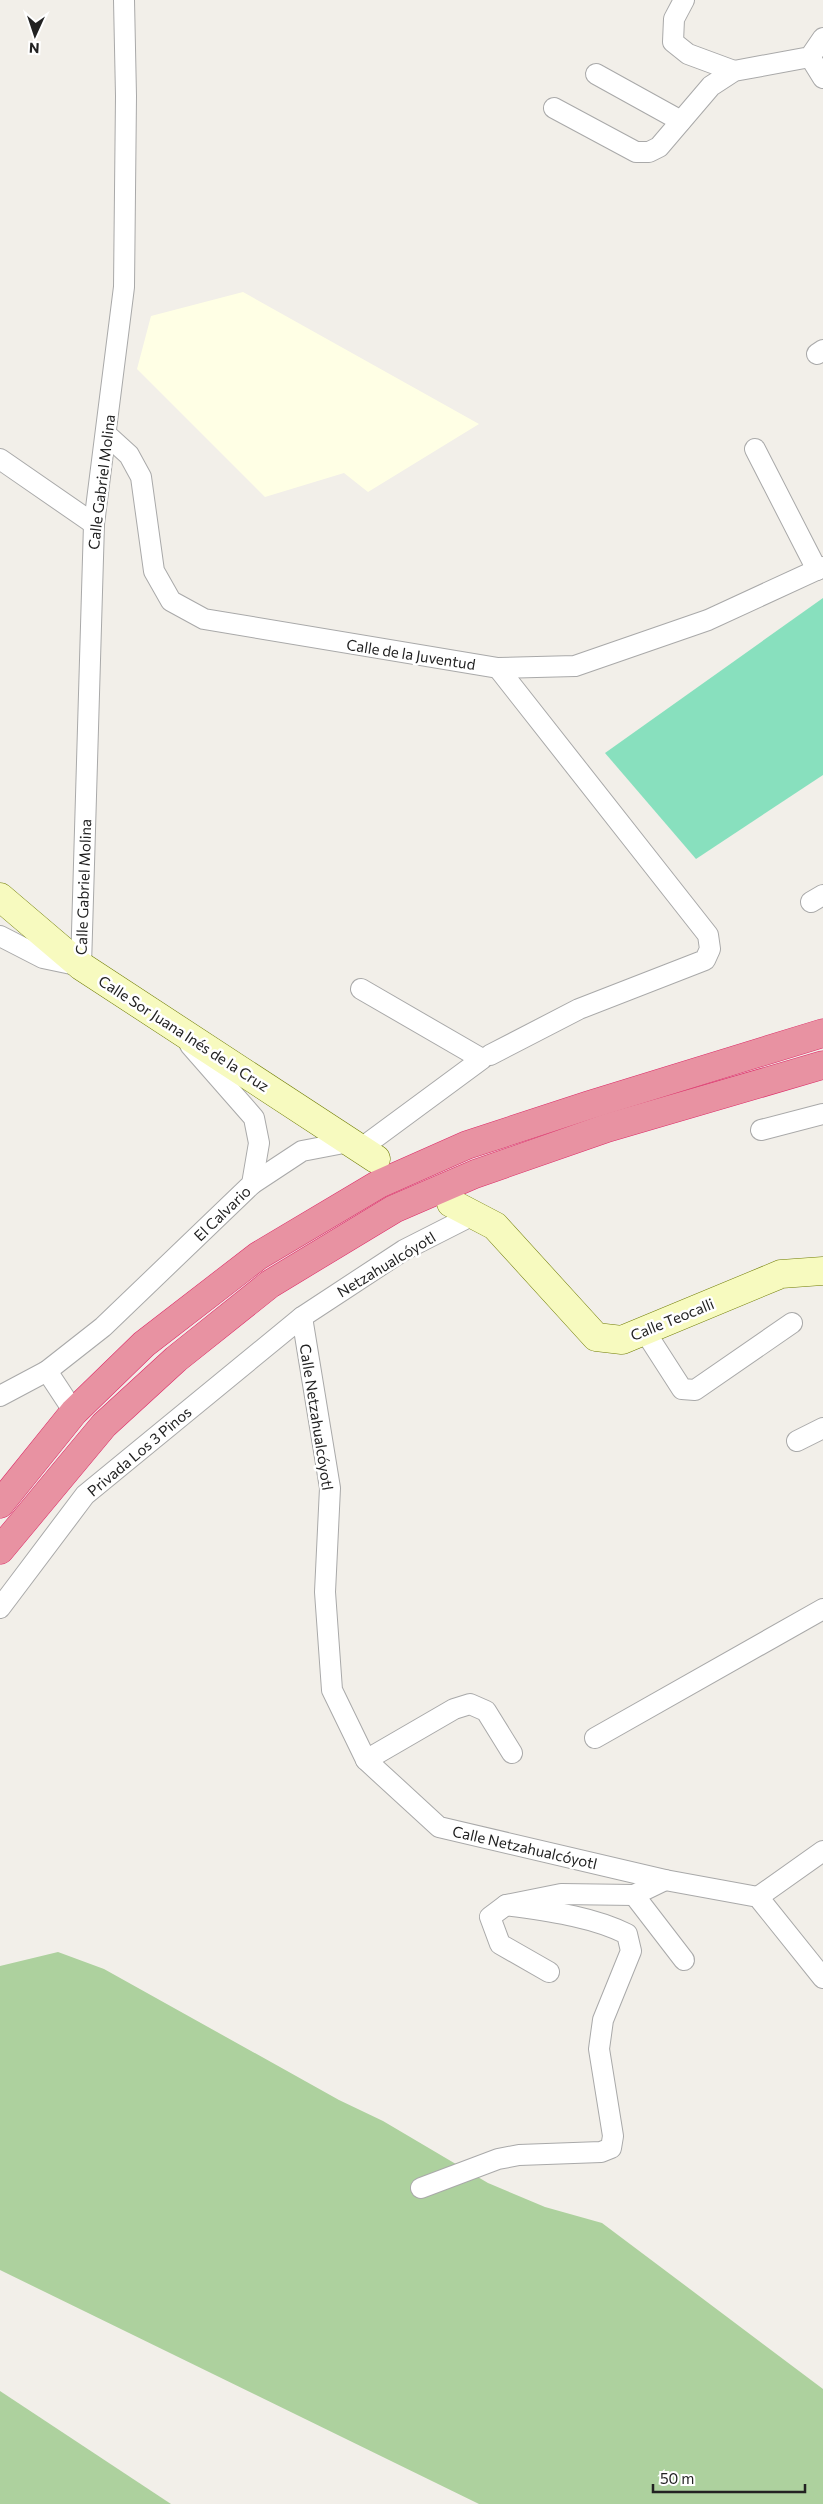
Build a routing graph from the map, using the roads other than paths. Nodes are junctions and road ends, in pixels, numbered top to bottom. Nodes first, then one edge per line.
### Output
1 (123, 0) edge
2 (684, 0) edge
3 (823, 38) edge
4 (810, 57) junction
5 (734, 71) junction
6 (596, 74) dead end
7 (823, 78) edge
8 (554, 108) dead end
9 (680, 121) junction
10 (106, 435) junction
11 (754, 449) dead end
12 (0, 459) edge
13 (94, 524) junction
14 (820, 568) edge
15 (498, 668) junction
16 (0, 897) edge
17 (0, 936) edge
18 (81, 966) junction
19 (361, 989) dead end
20 (170, 1023) junction
21 (823, 1033) edge
22 (490, 1055) dead end
23 (823, 1065) edge
24 (823, 1114) edge
25 (761, 1130) dead end
26 (362, 1150) junction
27 (252, 1184) junction
28 (462, 1209) joint
29 (823, 1271) edge
30 (302, 1317) junction
31 (792, 1323) dead end
32 (644, 1330) junction
33 (47, 1371) junction
34 (0, 1396) edge
35 (74, 1412) junction
36 (823, 1428) edge
37 (797, 1441) dead end
38 (0, 1504) edge
39 (0, 1550) edge
40 (0, 1608) edge
41 (823, 1609) edge
42 (595, 1738) dead end
43 (512, 1753) dead end
44 (366, 1760) junction
45 (823, 1851) edge
46 (665, 1880) junction
47 (634, 1895) junction
48 (758, 1897) junction
49 (506, 1905) junction
50 (684, 1960) dead end
51 (549, 1972) dead end
52 (823, 1978) edge
53 (421, 2188) dead end

1 - 10 street, Calle Gabriel Molina
2 - 5 street
3 - 4 street
4 - 5 street
4 - 7 street
5 - 9 street
6 - 9 street
8 - 9 street
10 - 13 street, Calle Gabriel Molina
10 - 15 street, Calle de la Juventud
11 - 14 street
12 - 13 street
13 - 18 street, Calle Gabriel Molina
14 - 15 street, Calle de la Juventud
15 - 22 street
16 - 18 street, Calle Sor Juana Inés de la Cruz
17 - 18 street
18 - 20 street, Calle Sor Juana Inés de la Cruz
19 - 26 street
20 - 26 street, Calle Sor Juana Inés de la Cruz
20 - 27 street, El Calvario
21 - 35 highway
23 - 39 highway
24 - 25 street
26 - 27 street
27 - 33 street, El Calvario
28 - 30 street, Netzahualcóyotl
28 - 32 street, Calle Teocalli
29 - 32 street, Calle Teocalli
30 - 40 street, Privada Los 3 Pinos
30 - 44 street, Calle Netzahualcóyotl
31 - 32 street
33 - 34 street, El Calvario
33 - 35 street
35 - 38 highway
36 - 37 street
41 - 42 street
43 - 44 street
44 - 46 street, Calle Netzahualcóyotl
45 - 48 street
46 - 47 street
46 - 48 street, Calle Netzahualcóyotl
47 - 49 street
47 - 50 street
48 - 52 street
49 - 51 street
49 - 53 street

